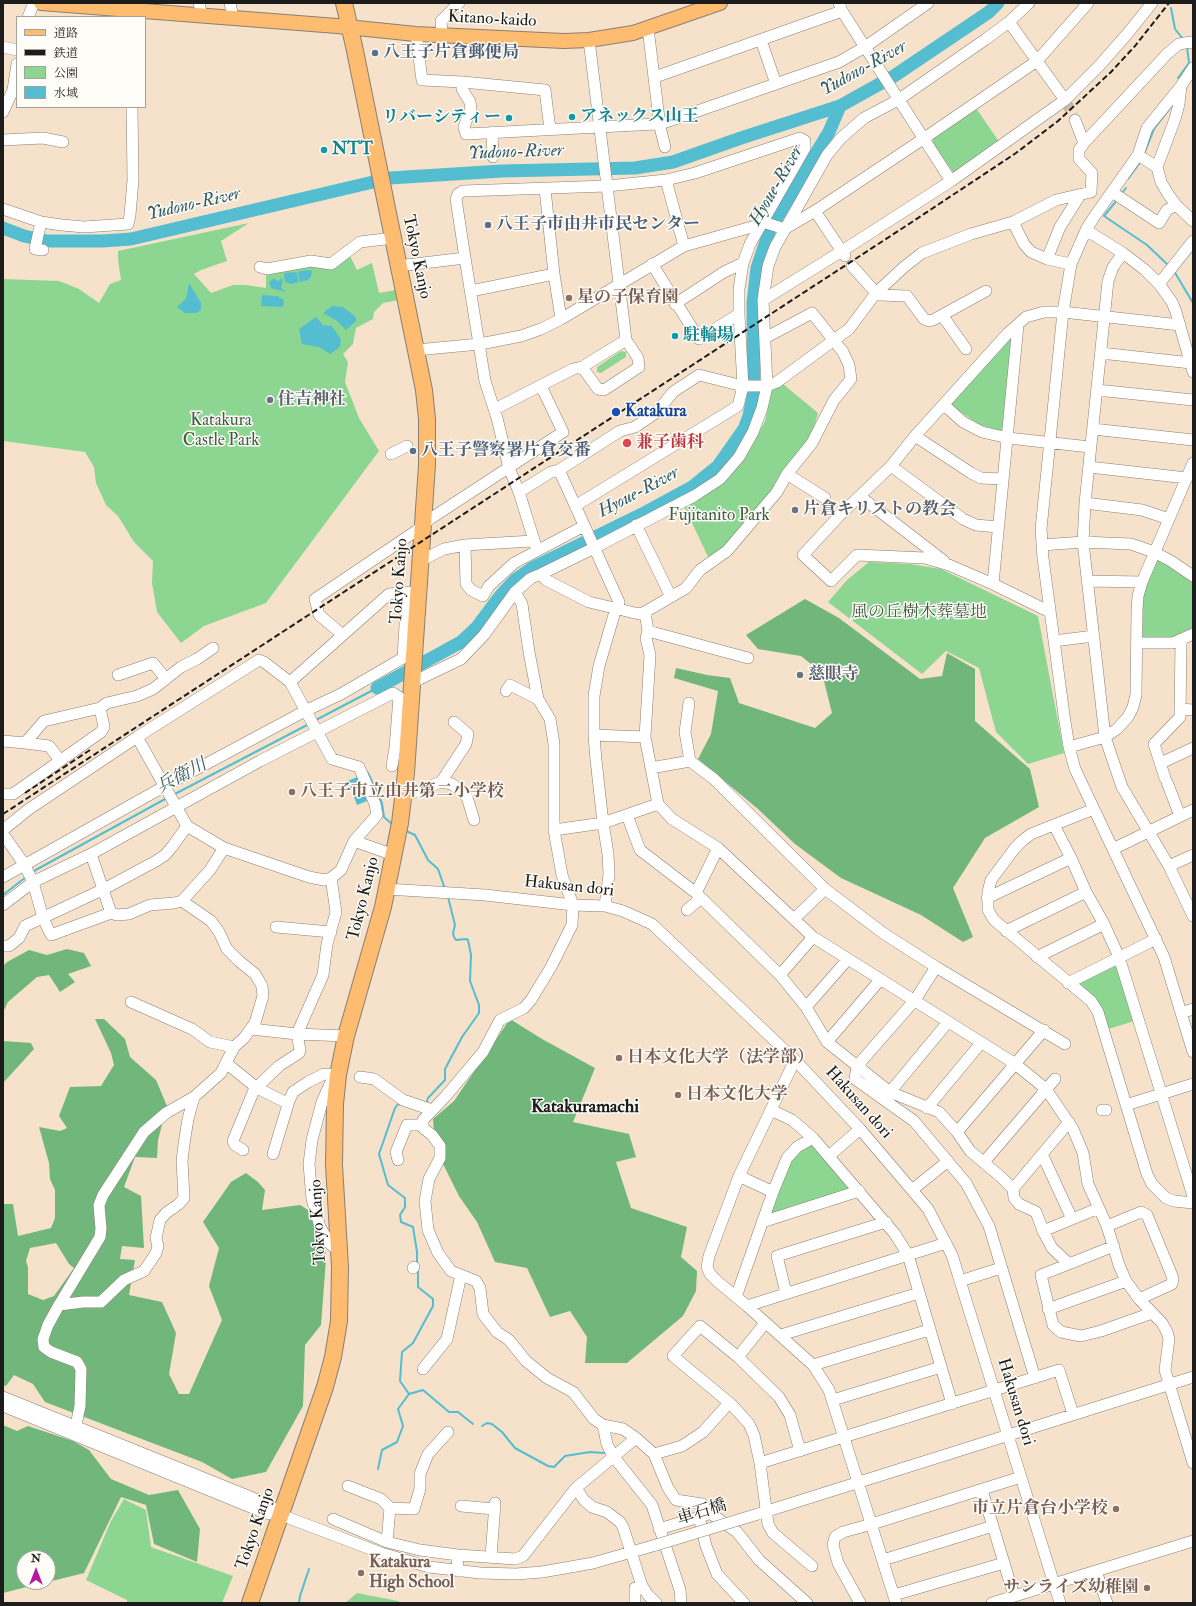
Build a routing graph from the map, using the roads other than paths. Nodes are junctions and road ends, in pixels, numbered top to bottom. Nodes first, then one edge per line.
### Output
1 (34, 3) edge
2 (41, 3) edge
3 (230, 3) edge
4 (344, 3) edge
5 (458, 3) edge
6 (720, 3) edge
7 (928, 3) edge
8 (1029, 3) edge
9 (1088, 3) edge
10 (1152, 3) edge
11 (78, 5) edge
12 (841, 7) edge
13 (201, 9) edge
14 (94, 12) edge
15 (28, 16) edge
16 (234, 18) junction
17 (1009, 22) junction
18 (350, 28) junction
19 (648, 28) junction
20 (416, 34) junction
21 (442, 35) junction
22 (589, 40) junction
23 (761, 40) junction
24 (1193, 43) edge
25 (3, 47) edge
26 (865, 47) junction
27 (16, 50) edge
28 (1037, 61) junction
29 (1193, 68) edge
30 (16, 70) edge
31 (655, 77) junction
32 (463, 82) junction
33 (776, 84) junction
34 (1181, 86) junction
35 (896, 96) junction
36 (1065, 100) junction
37 (132, 108) edge
38 (3, 112) edge
39 (1075, 120) tunnel mouth
40 (661, 123) junction
41 (600, 127) junction
42 (550, 129) junction
43 (492, 132) junction
44 (3, 140) edge
45 (923, 140) junction
46 (63, 142) dead end
47 (1084, 143) junction
48 (665, 147) dead end
49 (1138, 155) junction
50 (493, 157) dead end
51 (1157, 168) junction
52 (666, 180) junction
53 (951, 181) junction
54 (607, 183) junction
55 (545, 189) junction
56 (1091, 192) junction
57 (1080, 194) junction
58 (1116, 195) junction
59 (1104, 202) junction
60 (1176, 205) junction
61 (3, 209) edge
62 (815, 211) junction
63 (1193, 221) edge
64 (1013, 222) junction
65 (41, 223) junction
66 (764, 224) junction
67 (783, 228) junction
68 (1086, 230) junction
69 (393, 238) junction
70 (1193, 242) edge
71 (684, 246) junction
72 (39, 248) dead end
73 (1123, 253) junction
74 (844, 254) junction
75 (465, 258) junction
76 (1047, 259) junction
77 (743, 263) junction
78 (652, 264) junction
79 (1071, 264) junction
80 (398, 266) junction
81 (852, 266) dead end
82 (260, 267) dead end
83 (554, 274) junction
84 (1159, 284) junction
85 (620, 285) junction
86 (471, 291) junction
87 (986, 291) dead end
88 (876, 293) junction
89 (763, 300) junction
90 (675, 304) junction
91 (1064, 312) junction
92 (739, 314) junction
93 (942, 316) junction
94 (1105, 316) junction
95 (562, 319) junction
96 (1018, 325) junction
97 (1180, 325) junction
98 (765, 338) junction
99 (626, 340) junction
100 (832, 340) junction
101 (480, 344) junction
102 (966, 349) dead end
103 (416, 350) junction
104 (1101, 353) junction
105 (582, 367) junction
106 (1192, 367) edge
107 (541, 386) junction
108 (743, 386) junction
109 (767, 386) junction
110 (1097, 390) junction
111 (1193, 400) edge
112 (944, 405) junction
113 (495, 409) junction
114 (1092, 429) junction
115 (915, 436) junction
116 (1008, 438) junction
117 (1193, 440) edge
118 (1049, 442) junction
119 (406, 446) dead end
120 (1090, 447) junction
121 (391, 454) dead end
122 (1193, 463) edge
123 (891, 466) junction
124 (1089, 467) junction
125 (509, 468) junction
126 (559, 470) junction
127 (787, 474) junction
128 (1187, 478) junction
129 (1003, 479) junction
130 (519, 492) junction
131 (861, 496) junction
132 (825, 498) dead end
133 (1085, 504) junction
134 (575, 506) junction
135 (1169, 518) junction
136 (636, 525) junction
137 (423, 526) junction
138 (998, 527) junction
139 (584, 528) junction
140 (1083, 542) junction
141 (465, 544) junction
142 (1042, 545) junction
143 (535, 546) junction
144 (593, 546) junction
145 (1154, 552) junction
146 (420, 561) junction
147 (949, 565) junction
148 (541, 574) junction
149 (1193, 576) edge
150 (1088, 580) junction
151 (1142, 582) junction
152 (993, 584) junction
153 (412, 592) junction
154 (515, 592) junction
155 (671, 596) junction
156 (616, 608) junction
157 (645, 612) junction
158 (1050, 612) junction
159 (648, 631) junction
160 (1193, 634) edge
161 (343, 636) junction
162 (1094, 636) junction
163 (1181, 640) junction
164 (1054, 641) junction
165 (1137, 643) junction
166 (213, 648) dead end
167 (748, 658) dead end
168 (118, 675) dead end
169 (166, 679) junction
170 (412, 679) junction
171 (290, 682) junction
172 (506, 691) dead end
173 (538, 699) junction
174 (688, 703) dead end
175 (100, 708) junction
176 (1180, 709) junction
177 (1193, 710) edge
178 (311, 722) junction
179 (454, 722) dead end
180 (594, 735) junction
181 (137, 737) junction
182 (645, 737) junction
183 (1105, 737) junction
184 (3, 741) edge
185 (25, 743) junction
186 (1069, 747) junction
187 (1193, 748) edge
188 (60, 760) junction
189 (690, 761) junction
190 (1161, 764) junction
191 (392, 766) dead end
192 (651, 768) junction
193 (441, 782) junction
194 (165, 786) junction
195 (3, 794) edge
196 (404, 796) junction
197 (658, 804) junction
198 (176, 808) junction
199 (1094, 809) junction
200 (1193, 810) edge
201 (627, 815) junction
202 (1180, 816) junction
203 (474, 820) dead end
204 (603, 823) junction
205 (1054, 825) junction
206 (187, 826) junction
207 (3, 830) edge
208 (554, 830) junction
209 (1148, 832) junction
210 (3, 834) edge
211 (354, 841) junction
212 (224, 848) junction
213 (718, 848) junction
214 (1113, 849) junction
215 (91, 854) junction
216 (394, 855) junction
217 (1193, 855) edge
218 (1071, 858) junction
219 (1169, 866) junction
220 (29, 874) junction
221 (3, 877) edge
222 (331, 878) junction
223 (104, 889) junction
224 (386, 889) junction
225 (825, 889) junction
226 (1086, 892) junction
227 (698, 895) junction
228 (987, 898) junction
229 (182, 901) junction
230 (3, 905) edge
231 (574, 905) junction
232 (605, 906) junction
233 (687, 910) dead end
234 (111, 912) junction
235 (1193, 916) edge
236 (43, 918) junction
237 (794, 919) junction
238 (1104, 924) junction
239 (276, 927) dead end
240 (1006, 930) junction
241 (331, 932) junction
242 (813, 937) junction
243 (1156, 940) junction
244 (3, 946) edge
245 (1037, 957) junction
246 (1119, 957) junction
247 (848, 959) junction
248 (936, 967) junction
249 (780, 975) junction
250 (880, 980) junction
251 (1068, 982) junction
252 (915, 1000) junction
253 (131, 1002) dead end
254 (806, 1007) junction
255 (1193, 1009) edge
256 (1181, 1013) junction
257 (948, 1022) junction
258 (251, 1029) junction
259 (1044, 1030) junction
260 (297, 1034) junction
261 (346, 1036) junction
262 (827, 1042) junction
263 (981, 1042) junction
264 (1065, 1044) dead end
265 (234, 1047) junction
266 (1193, 1052) edge
267 (795, 1060) junction
268 (226, 1063) junction
269 (1014, 1064) junction
270 (857, 1066) junction
271 (338, 1074) junction
272 (360, 1077) dead end
273 (1055, 1079) dead end
274 (1193, 1084) edge
275 (257, 1088) junction
276 (1046, 1089) junction
277 (890, 1092) junction
278 (1162, 1094) junction
279 (194, 1097) junction
280 (289, 1101) junction
281 (1126, 1104) junction
282 (927, 1108) junction
283 (432, 1110) junction
284 (771, 1110) junction
285 (1069, 1122) junction
286 (423, 1125) junction
287 (860, 1129) junction
288 (957, 1132) junction
289 (813, 1138) junction
290 (243, 1150) dead end
291 (273, 1154) dead end
292 (1042, 1154) junction
293 (829, 1156) junction
294 (398, 1160) dead end
295 (948, 1161) junction
296 (984, 1162) junction
297 (739, 1176) junction
298 (1012, 1189) junction
299 (912, 1190) junction
300 (859, 1191) junction
301 (773, 1192) junction
302 (1193, 1196) edge
303 (1193, 1203) edge
304 (1099, 1208) junction
305 (1072, 1218) junction
306 (762, 1222) junction
307 (886, 1222) junction
308 (1107, 1226) junction
309 (1043, 1231) junction
310 (946, 1243) junction
311 (1114, 1246) junction
312 (339, 1251) junction
313 (908, 1255) junction
314 (1068, 1263) junction
315 (1002, 1268) junction
316 (461, 1275) junction
317 (960, 1281) junction
318 (1126, 1281) junction
319 (786, 1293) junction
320 (919, 1293) junction
321 (736, 1297) junction
322 (1139, 1299) junction
323 (59, 1305) junction
324 (747, 1306) junction
325 (1048, 1309) junction
326 (1152, 1313) junction
327 (765, 1323) junction
328 (929, 1330) junction
329 (781, 1335) junction
330 (738, 1357) junction
331 (813, 1365) junction
332 (940, 1367) junction
333 (423, 1369) dead end
334 (1193, 1377) edge
335 (1035, 1378) junction
336 (1169, 1384) junction
337 (994, 1391) junction
338 (3, 1397) edge
339 (833, 1400) junction
340 (729, 1403) junction
341 (952, 1404) junction
342 (3, 1406) edge
343 (1073, 1414) junction
344 (603, 1425) junction
345 (75, 1431) junction
346 (448, 1432) dead end
347 (1007, 1435) junction
348 (845, 1437) junction
349 (636, 1438) junction
350 (800, 1451) junction
351 (654, 1454) junction
352 (613, 1456) junction
353 (760, 1463) junction
354 (1193, 1463) edge
355 (1021, 1477) junction
356 (859, 1482) junction
357 (348, 1486) dead end
358 (576, 1488) junction
359 (982, 1490) junction
360 (461, 1506) dead end
361 (390, 1508) junction
362 (762, 1512) junction
363 (710, 1513) junction
364 (282, 1515) junction
365 (699, 1517) junction
366 (333, 1519) dead end
367 (872, 1524) junction
368 (993, 1526) junction
369 (659, 1529) junction
370 (1193, 1541) edge
371 (387, 1542) junction
372 (632, 1553) junction
373 (458, 1555) junction
374 (491, 1557) junction
375 (883, 1560) junction
376 (1004, 1563) junction
377 (812, 1566) dead end
378 (457, 1571) junction
379 (1096, 1571) junction
380 (1054, 1584) junction
381 (642, 1586) junction
382 (1014, 1596) junction
383 (895, 1599) edge
384 (742, 1602) edge
385 (250, 1603) edge
386 (635, 1603) edge
387 (656, 1603) edge
388 (681, 1603) edge
389 (807, 1603) edge
390 (860, 1603) edge
391 (992, 1603) edge
392 (1060, 1603) edge
393 (1107, 1603) edge

1 - 15 street
2 - 11 main road, Kitano-kaido
3 - 16 street
4 - 18 highway
5 - 21 street
6 - 19 main road, Kitano-kaido
7 - 26 street
8 - 17 street
9 - 28 street
10 - 36 street
11 - 14 main road, Kitano-kaido
12 - 23 street
12 - 26 street
13 - 14 main road, Kitano-kaido
13 - 16 main road, Kitano-kaido
16 - 18 main road, Kitano-kaido
17 - 28 street
17 - 35 street
18 - 20 main road, Kitano-kaido
18 - 69 highway, Tokyo Kanjo
19 - 22 main road, Kitano-kaido
19 - 31 street
20 - 21 main road, Kitano-kaido
20 - 32 street
21 - 22 main road, Kitano-kaido
22 - 41 street
23 - 31 street
23 - 33 street
24 - 47 street
25 - 27 street
26 - 33 street
26 - 35 street
28 - 36 street
28 - 45 street
29 - 34 street
30 - 38 street
31 - 40 street
32 - 42 street
32 - 43 street
33 - 40 street
34 - 49 street
34 - 51 street
35 - 45 street
35 - 67 street
36 - 53 street
37 - 65 street
39 - 47 street
40 - 41 street
40 - 48 street
41 - 42 street
41 - 54 street
42 - 43 street
43 - 50 street
44 - 46 street
45 - 53 street
45 - 62 street
47 - 56 street
49 - 51 street
49 - 58 street
51 - 60 street
52 - 54 street
52 - 66 street
52 - 71 street
53 - 74 street
54 - 55 street
54 - 85 street
55 - 75 street
55 - 83 street
56 - 57 street
56 - 59 street
57 - 64 street
57 - 76 street
58 - 59 street
58 - 60 street
59 - 68 street
60 - 63 street
61 - 65 street
62 - 67 street
62 - 74 street
64 - 76 street
64 - 88 street
65 - 72 street
66 - 67 street
66 - 71 street
66 - 77 street
67 - 89 street
68 - 73 street
68 - 79 street
69 - 80 highway, Tokyo Kanjo
69 - 82 street
70 - 84 street
71 - 78 street
73 - 84 street
73 - 94 street
74 - 89 street
75 - 80 street
75 - 86 street
76 - 79 street
77 - 90 street
77 - 92 street
78 - 85 street
78 - 90 street
79 - 91 street
80 - 103 highway, Tokyo Kanjo
81 - 88 street
83 - 86 street
83 - 95 street
84 - 97 street
85 - 95 street
85 - 99 street
86 - 101 street
87 - 93 street
88 - 93 street
88 - 100 street
89 - 98 street
90 - 92 street
91 - 94 street
91 - 96 street
91 - 118 street
92 - 108 street
93 - 102 street
94 - 97 street
94 - 104 street
95 - 101 street
96 - 112 street
96 - 116 street
97 - 106 street
98 - 100 street
98 - 109 street
99 - 105 street
99 - 105 street
100 - 109 street
100 - 127 street
101 - 103 street
101 - 113 street
103 - 137 highway, Tokyo Kanjo
104 - 106 street
104 - 110 street
105 - 107 street
107 - 113 street
107 - 125 street
108 - 109 street
108 - 126 street
108 - 134 street
109 - 136 street
110 - 111 street
110 - 114 street
112 - 115 street
112 - 116 street
113 - 125 street
114 - 117 street
114 - 120 street
115 - 123 street
115 - 129 street
116 - 118 street
116 - 129 street
118 - 120 street
118 - 142 street
119 - 121 street
120 - 124 street
122 - 128 street
123 - 131 street
123 - 138 street
124 - 128 street
124 - 133 street
125 - 130 street
125 - 137 street
126 - 130 street
126 - 134 street
127 - 132 street
127 - 155 street
128 - 135 street
129 - 138 street
130 - 143 street
131 - 147 street
131 - 147 street
133 - 135 street
133 - 140 street
134 - 139 street
135 - 145 street
136 - 144 street
136 - 155 street
137 - 146 highway, Tokyo Kanjo
137 - 161 street
138 - 152 street
139 - 143 street
139 - 144 street
140 - 142 street
140 - 145 street
140 - 150 street
141 - 143 street
141 - 143 street
141 - 146 street
142 - 158 street
144 - 148 street
144 - 156 street
145 - 149 street
145 - 151 street
146 - 153 highway, Tokyo Kanjo
147 - 152 street
148 - 154 street
148 - 156 street
150 - 151 street
150 - 162 street
151 - 165 street
152 - 158 street
153 - 161 street
153 - 170 highway, Tokyo Kanjo
153 - 178 street
154 - 170 street
154 - 173 street
155 - 157 street
156 - 157 street
156 - 180 street
157 - 159 street
158 - 164 street
159 - 167 street
159 - 182 street
160 - 163 street
161 - 171 street
162 - 164 street
162 - 183 street
163 - 165 street
163 - 176 street
164 - 186 street
165 - 183 street
166 - 169 street
168 - 169 street
169 - 175 street
170 - 196 highway, Tokyo Kanjo
171 - 178 street
171 - 181 street
172 - 173 street
173 - 208 street
174 - 189 street
175 - 185 street
175 - 188 street
176 - 177 street
176 - 190 street
178 - 191 street
178 - 194 street
178 - 198 street
178 - 211 street
179 - 193 street
180 - 182 street
180 - 204 street
181 - 194 street
181 - 207 street
182 - 192 street
183 - 186 street
183 - 209 street
184 - 185 street
185 - 188 street
186 - 199 street
187 - 190 street
188 - 195 street
189 - 192 street
189 - 225 street
190 - 202 street
192 - 197 street
193 - 196 street
193 - 203 street
194 - 198 street
194 - 220 street
196 - 216 highway, Tokyo Kanjo
197 - 201 street
197 - 213 street
198 - 206 street
198 - 215 street
199 - 205 street
199 - 214 street
200 - 202 street
201 - 204 street
201 - 227 street
202 - 209 street
204 - 208 street
204 - 232 street
205 - 218 street
205 - 228 street
206 - 212 street
206 - 223 street
208 - 231 street
209 - 214 street
209 - 219 street
210 - 220 street
211 - 216 street
211 - 222 street
212 - 222 street
212 - 229 street
213 - 227 street
213 - 237 street
214 - 243 street
215 - 220 street
215 - 223 street
216 - 224 highway, Tokyo Kanjo
217 - 219 street
218 - 226 street
218 - 228 street
219 - 235 street
220 - 221 street
220 - 230 street
220 - 236 street
222 - 241 street
223 - 234 street
223 - 236 street
224 - 231 street, Hakusan dori
224 - 261 highway, Tokyo Kanjo
225 - 237 street
225 - 248 street
226 - 238 street
226 - 240 street
227 - 233 street
227 - 249 street
228 - 240 street
229 - 234 street
229 - 258 street
231 - 232 street, Hakusan dori
231 - 283 street
232 - 267 street, Hakusan dori
234 - 236 street
236 - 244 street
237 - 242 street
238 - 245 street
238 - 246 street
239 - 241 street
240 - 245 street
241 - 260 street
242 - 247 street
242 - 249 street
243 - 246 street
243 - 256 street
245 - 251 street
246 - 251 street
246 - 278 street
247 - 250 street
247 - 254 street
248 - 252 street
248 - 259 street
249 - 254 street
250 - 252 street
250 - 262 street
251 - 281 street
252 - 257 street
252 - 270 street
253 - 265 street
254 - 262 street
255 - 256 street
256 - 266 street
257 - 263 street
257 - 277 street
258 - 260 street
258 - 265 street
259 - 264 street
259 - 269 street
260 - 261 street
260 - 275 street
261 - 271 highway, Tokyo Kanjo
262 - 270 street
263 - 269 street
263 - 282 street
265 - 268 street
267 - 284 street
267 - 287 street, Hakusan dori
268 - 275 street
268 - 279 street
269 - 276 street
269 - 288 street
270 - 277 street
270 - 295 street
271 - 280 street
271 - 312 highway, Tokyo Kanjo
271 - 312 street
272 - 283 street
273 - 276 street
274 - 278 street
275 - 280 street
275 - 290 street
276 - 285 street
276 - 296 street
277 - 282 street
278 - 281 street
278 - 302 street
279 - 323 street
279 - 323 street
280 - 291 street
281 - 303 street
282 - 288 street
283 - 286 street
284 - 289 street
284 - 297 street
285 - 292 street
285 - 304 street
286 - 294 street
286 - 316 street
287 - 293 street
287 - 299 street, Hakusan dori
288 - 296 street
289 - 293 street
289 - 301 street
292 - 298 street
292 - 305 street
293 - 300 street
295 - 299 street
295 - 315 street
296 - 298 street
297 - 301 street
297 - 321 street
298 - 309 street
299 - 310 street, Hakusan dori
300 - 306 street
300 - 307 street
301 - 306 street
304 - 305 street
304 - 308 street
305 - 309 street
306 - 321 street
307 - 313 street
307 - 319 street
308 - 311 street
308 - 322 street
309 - 314 street
310 - 313 street
310 - 317 street, Hakusan dori
311 - 314 street
311 - 318 street
312 - 364 highway, Tokyo Kanjo
313 - 319 street
313 - 320 street
314 - 325 street
315 - 317 street
315 - 335 street
316 - 333 street
316 - 344 street
317 - 337 street, Hakusan dori
318 - 322 street
318 - 325 street
319 - 324 street
320 - 328 street
320 - 329 street
321 - 324 street
322 - 326 street
323 - 345 street
324 - 327 street
325 - 326 street
326 - 336 street
327 - 329 street
327 - 330 street
328 - 331 street
328 - 332 street
329 - 331 street
330 - 340 street
330 - 350 street
331 - 339 street
332 - 339 street
332 - 341 street
334 - 336 street, 車石橋
335 - 337 street
335 - 343 street
336 - 343 street, 車石橋
336 - 354 street
337 - 341 street
337 - 347 street, Hakusan dori
338 - 345 street
339 - 348 street
340 - 351 street
340 - 353 street
341 - 348 street
342 - 345 street
343 - 347 street, 車石橋
344 - 349 street
344 - 352 street
345 - 364 street, 車石橋
346 - 361 street
347 - 355 street, Hakusan dori
347 - 356 street, 車石橋
348 - 350 street
348 - 356 street
349 - 351 street
349 - 352 street
350 - 353 street
351 - 363 street
352 - 358 street
352 - 369 street
353 - 362 street
355 - 359 street
355 - 380 street, Hakusan dori
356 - 362 street, 車石橋
356 - 367 street
357 - 361 street
358 - 372 street
358 - 374 street
359 - 367 street
359 - 368 street
360 - 374 street
361 - 371 street
362 - 372 street, 車石橋, bridge
362 - 377 street
363 - 365 street
363 - 389 street
364 - 378 street, 車石橋
364 - 385 highway, Tokyo Kanjo
365 - 369 street
365 - 384 street
366 - 371 street
367 - 375 street
367 - 390 street
368 - 375 street
368 - 376 street
369 - 388 street
370 - 379 street
371 - 373 street
372 - 378 street, 車石橋
372 - 381 street
373 - 374 street
373 - 378 street
375 - 383 street
376 - 382 street
376 - 383 street
379 - 380 street
379 - 393 street
380 - 382 street
380 - 392 street, Hakusan dori
381 - 386 street
381 - 387 street
382 - 391 street

